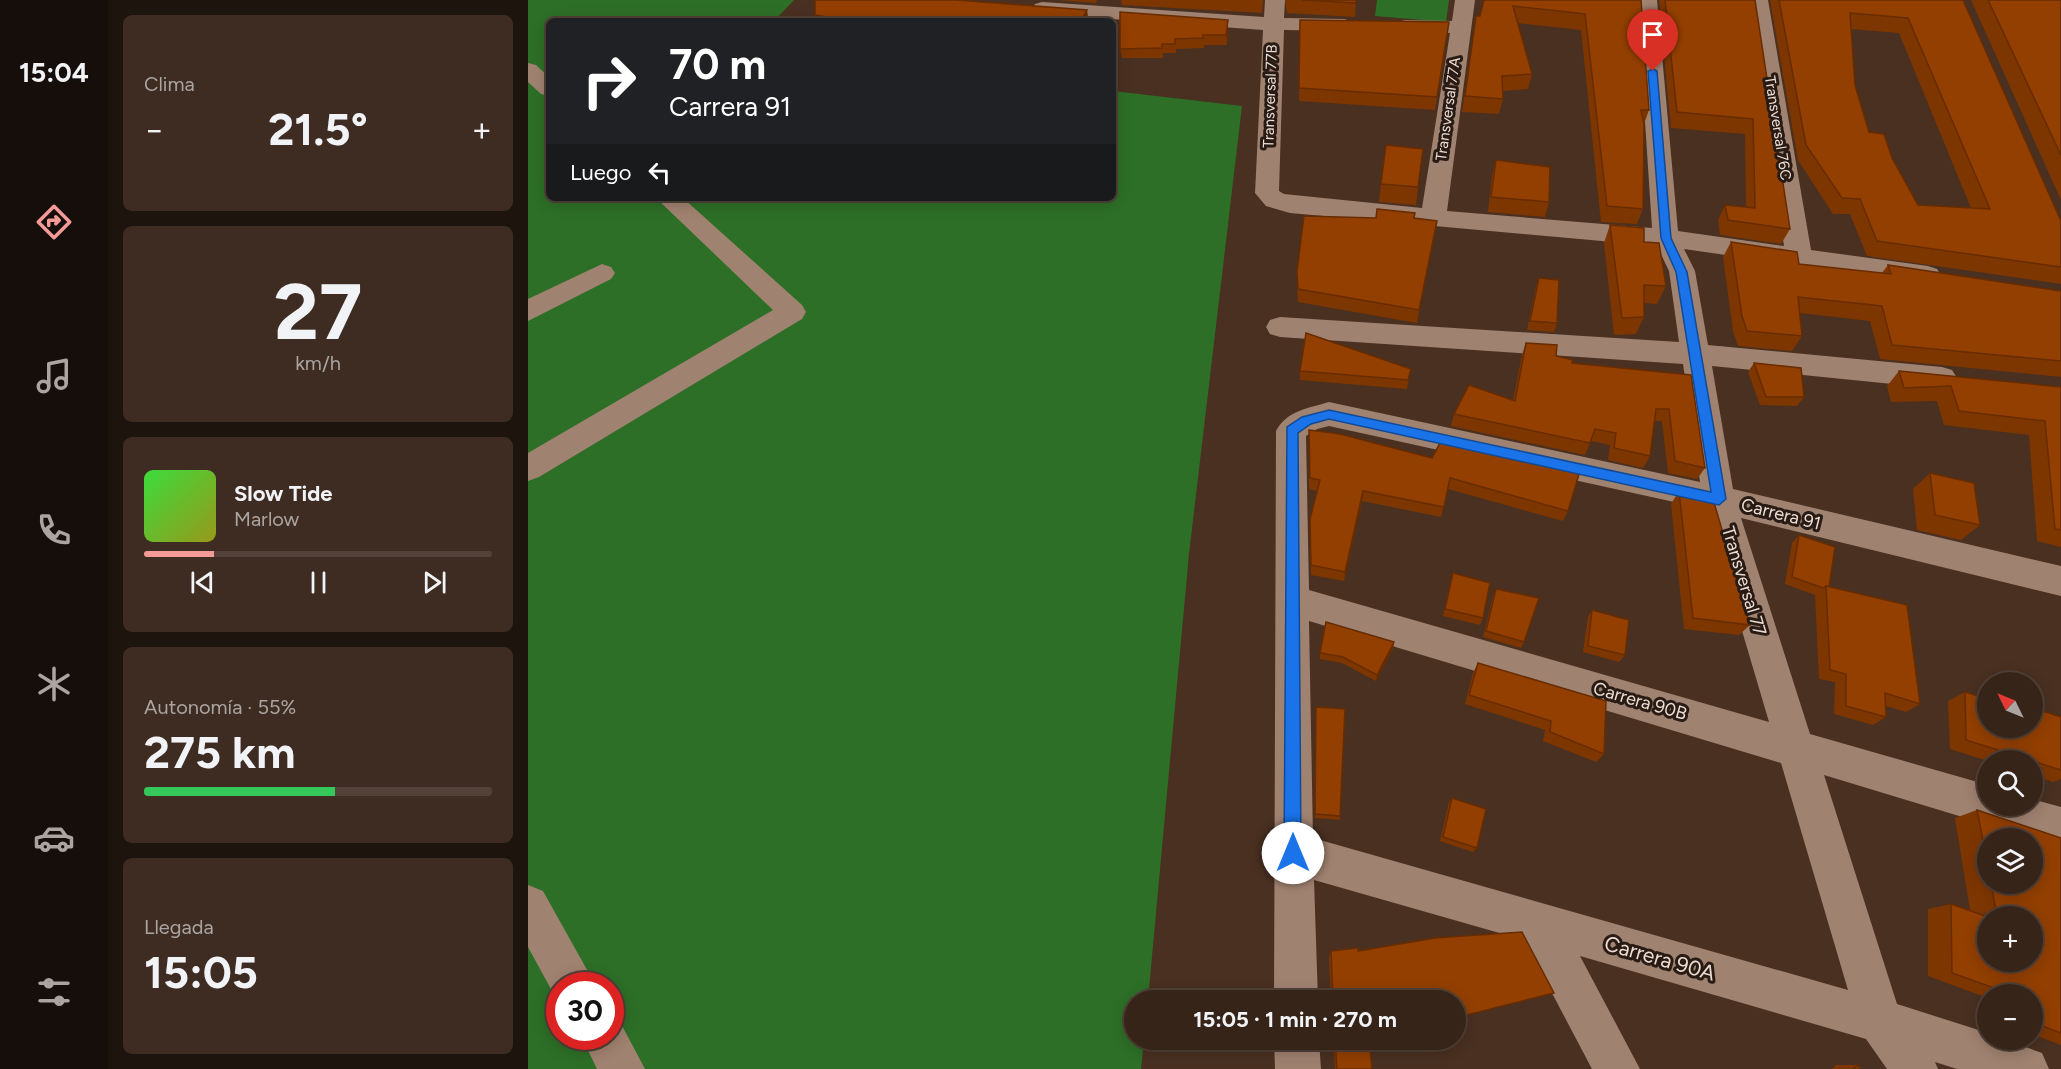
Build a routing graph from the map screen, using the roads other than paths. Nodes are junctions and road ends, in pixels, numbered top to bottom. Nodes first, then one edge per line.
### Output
1 (1275, 0) edge
2 (1465, 0) edge
3 (1647, 0) edge
4 (1758, 0) edge
5 (1025, 7) edge
6 (1272, 24) junction
7 (1366, 25) edge
8 (1389, 26) edge
9 (1460, 27) junction
10 (528, 69) edge
11 (546, 86) edge
12 (671, 201) edge
13 (1433, 218) junction
14 (1666, 238) junction
15 (1799, 256) junction
16 (602, 273) dead end
17 (1947, 278) edge
18 (528, 311) edge
19 (1280, 327) dead end
20 (1697, 354) junction
21 (1967, 381) edge
22 (528, 468) edge
23 (1719, 499) junction
24 (2061, 581) edge
25 (1291, 600) junction
26 (1794, 746) junction
27 (1977, 801) edge
28 (2025, 816) edge
29 (2061, 827) edge
30 (1293, 853) junction
31 (528, 906) edge
32 (1538, 923) junction
33 (566, 972) edge
34 (1296, 990) edge
35 (1880, 1021) junction
36 (611, 1050) edge
37 (1297, 1050) edge
38 (622, 1069) edge
39 (1298, 1069) edge
40 (1617, 1069) edge
41 (1915, 1069) edge
42 (2026, 1069) edge

1 - 6 street, Transversal 77B
2 - 9 street, Transversal 77A
3 - 14 street, Transversal 77
4 - 15 street, Transversal 76C
5 - 6 street
6 - 7 street
6 - 13 street, Transversal 77B
8 - 9 street
9 - 13 street, Transversal 77A
10 - 11 street
12 - 22 street
13 - 14 street
14 - 15 street
14 - 20 street, Transversal 77
15 - 17 street
16 - 18 street
19 - 20 street
20 - 21 street
20 - 23 street, Transversal 77
23 - 24 street, Carrera 91
23 - 25 street, Carrera 91
23 - 26 street, Transversal 77
25 - 26 street, Carrera 90B
25 - 30 street
26 - 27 street, Carrera 90B
26 - 35 street, Transversal 77
28 - 29 street, Carrera 90B
30 - 32 street, Carrera 90A
30 - 34 street
31 - 33 street
32 - 35 street, Carrera 90A
32 - 40 street
35 - 41 street, Transversal 77
35 - 42 street, Carrera 90A
36 - 38 street
37 - 39 street

